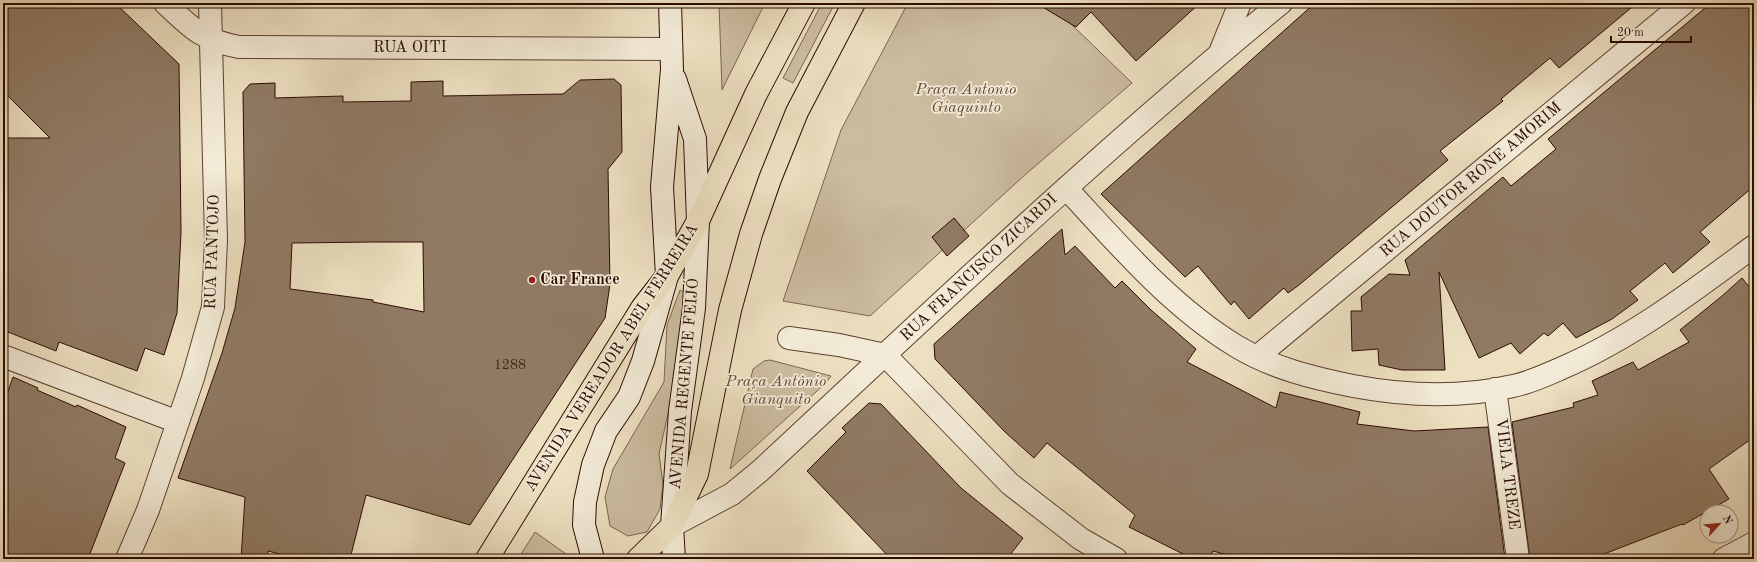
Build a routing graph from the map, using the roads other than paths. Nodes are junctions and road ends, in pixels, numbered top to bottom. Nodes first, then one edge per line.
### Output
1 (165, 3) edge
2 (210, 3) edge
3 (670, 3) edge
4 (804, 3) edge
5 (854, 3) edge
6 (1240, 3) edge
7 (1281, 3) edge
8 (1684, 3) edge
9 (211, 40) junction
10 (1220, 53) junction
11 (671, 59) junction
12 (1066, 188) junction
13 (698, 221) junction
14 (1754, 246) edge
15 (666, 276) junction
16 (789, 338) dead end
17 (884, 355) junction
18 (3, 356) edge
19 (1258, 356) junction
20 (1496, 390) junction
21 (178, 422) junction
22 (672, 526) junction
23 (1754, 542) edge
24 (127, 559) edge
25 (487, 559) edge
26 (593, 559) edge
27 (638, 559) edge
28 (674, 559) edge
29 (1116, 559) edge
30 (1518, 559) edge
31 (1724, 559) edge

1 - 9 street, RUA OITI
2 - 9 street, RUA PANTOJO
3 - 11 street, AVENIDA REGENTE FEIJÓ
4 - 13 main road, AVENIDA VEREADOR ABEL FERREIRA
5 - 22 main road
6 - 10 street
7 - 10 street, RUA FRANCISCO ZICARDI
8 - 19 street, RUA DOUTOR RONE AMORIM
9 - 11 street, RUA OITI
9 - 21 street, RUA PANTOJO
10 - 12 street, RUA FRANCISCO ZICARDI
11 - 13 street, AVENIDA REGENTE FEIJÓ
11 - 15 street, AVENIDA REGENTE FEIJÓ
12 - 17 street, RUA FRANCISCO ZICARDI
12 - 19 street
13 - 15 main road, AVENIDA VEREADOR ABEL FERREIRA
13 - 22 street, AVENIDA REGENTE FEIJÓ
14 - 20 street
15 - 25 main road, AVENIDA VEREADOR ABEL FERREIRA
15 - 26 street, AVENIDA REGENTE FEIJÓ
16 - 17 street
17 - 22 street, RUA FRANCISCO ZICARDI
17 - 29 street
18 - 21 street
19 - 20 street
20 - 30 street, VIELA TREZE
21 - 24 street, RUA PANTOJO
22 - 27 main road
22 - 28 street, AVENIDA REGENTE FEIJÓ
23 - 31 street

